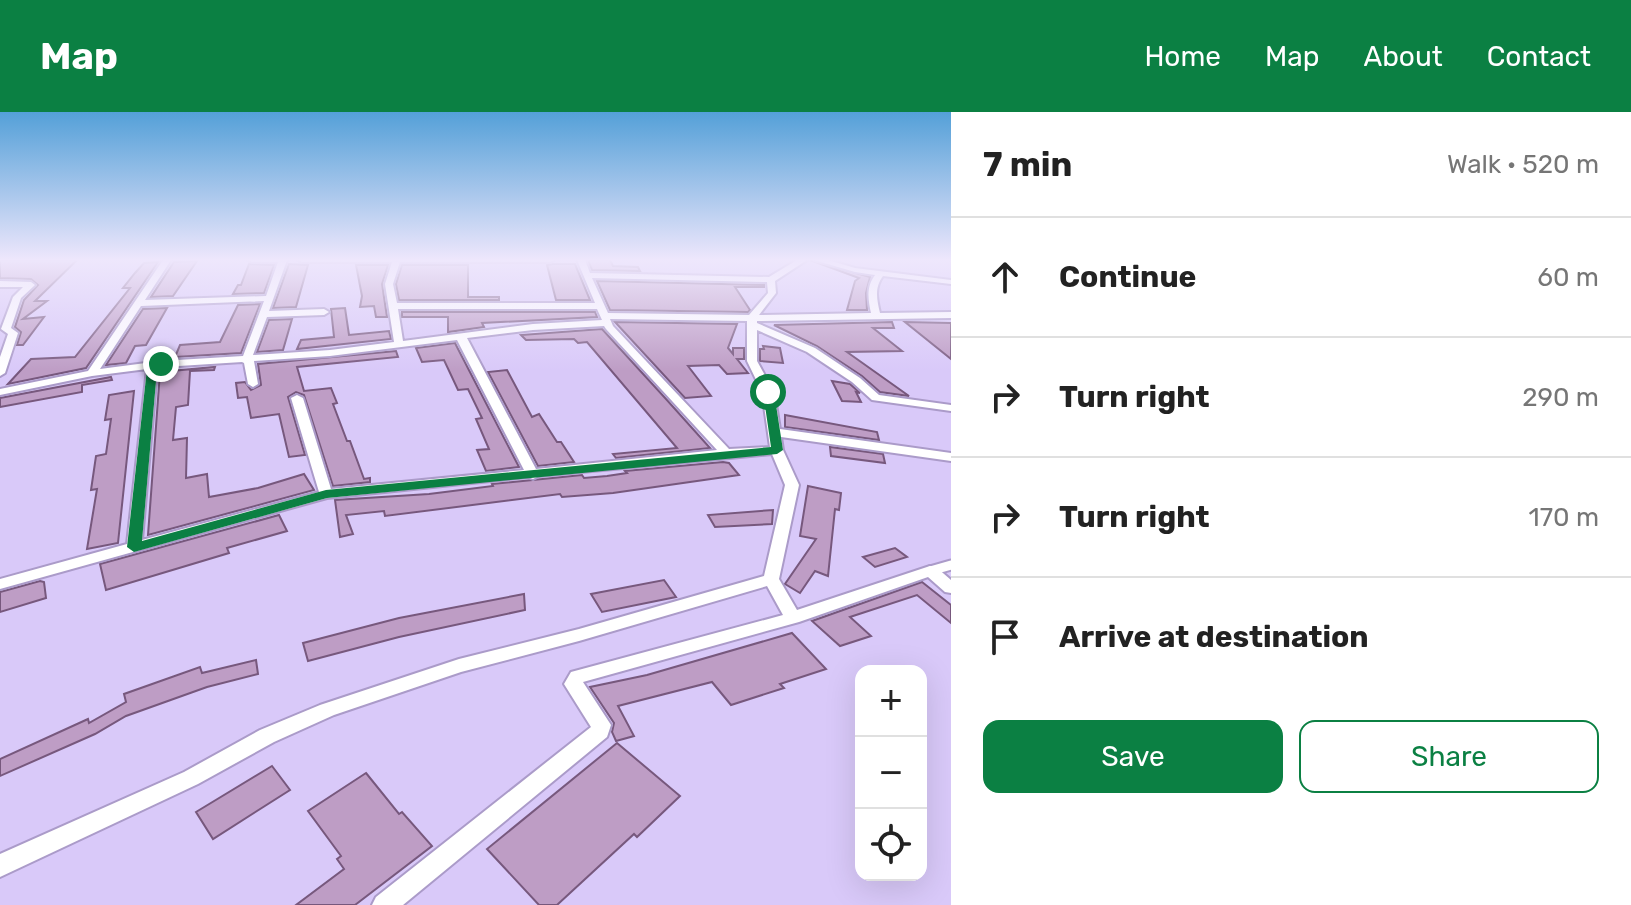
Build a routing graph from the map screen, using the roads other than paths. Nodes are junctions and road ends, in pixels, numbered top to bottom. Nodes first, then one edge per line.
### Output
1 (17, 297) edge
2 (143, 297) edge
3 (391, 297) edge
4 (596, 297) edge
5 (769, 297) edge
6 (872, 297) edge
7 (269, 298) joint
8 (139, 303) junction
9 (393, 306) junction
10 (324, 312) dead end
11 (262, 314) junction
12 (876, 314) junction
13 (603, 315) junction
14 (951, 315) edge
15 (752, 322) junction
16 (461, 337) junction
17 (399, 345) junction
18 (248, 360) junction
19 (161, 364) junction
20 (0, 373) edge
21 (92, 373) junction
22 (253, 384) dead end
23 (0, 392) edge
24 (297, 398) dead end
25 (951, 408) edge
26 (774, 432) junction
27 (777, 450) junction
28 (726, 453) junction
29 (951, 457) edge
30 (533, 475) junction
31 (326, 494) junction
32 (134, 547) junction
33 (951, 565) edge
34 (930, 571) junction
35 (0, 584) edge
36 (774, 584) junction
37 (951, 588) edge
38 (793, 618) junction
39 (0, 866) edge
40 (384, 905) edge

1 - 20 street
2 - 8 street
3 - 9 street
4 - 13 street
5 - 15 street
6 - 12 street
7 - 8 street
7 - 11 street
8 - 21 street
9 - 13 street
9 - 17 street
10 - 11 street
11 - 18 street
12 - 14 street
12 - 15 street
13 - 15 street
13 - 16 street
13 - 28 street
15 - 25 street
15 - 26 street
16 - 17 street
16 - 30 street
17 - 18 street
18 - 19 street
18 - 22 street
19 - 21 street
19 - 32 street
21 - 23 street
24 - 31 street
26 - 27 street
26 - 29 street
27 - 28 street
27 - 36 street
28 - 30 street
30 - 31 street
31 - 32 street
32 - 35 street
33 - 34 lane
34 - 37 street
34 - 38 street
36 - 38 street
36 - 39 street
38 - 40 street

